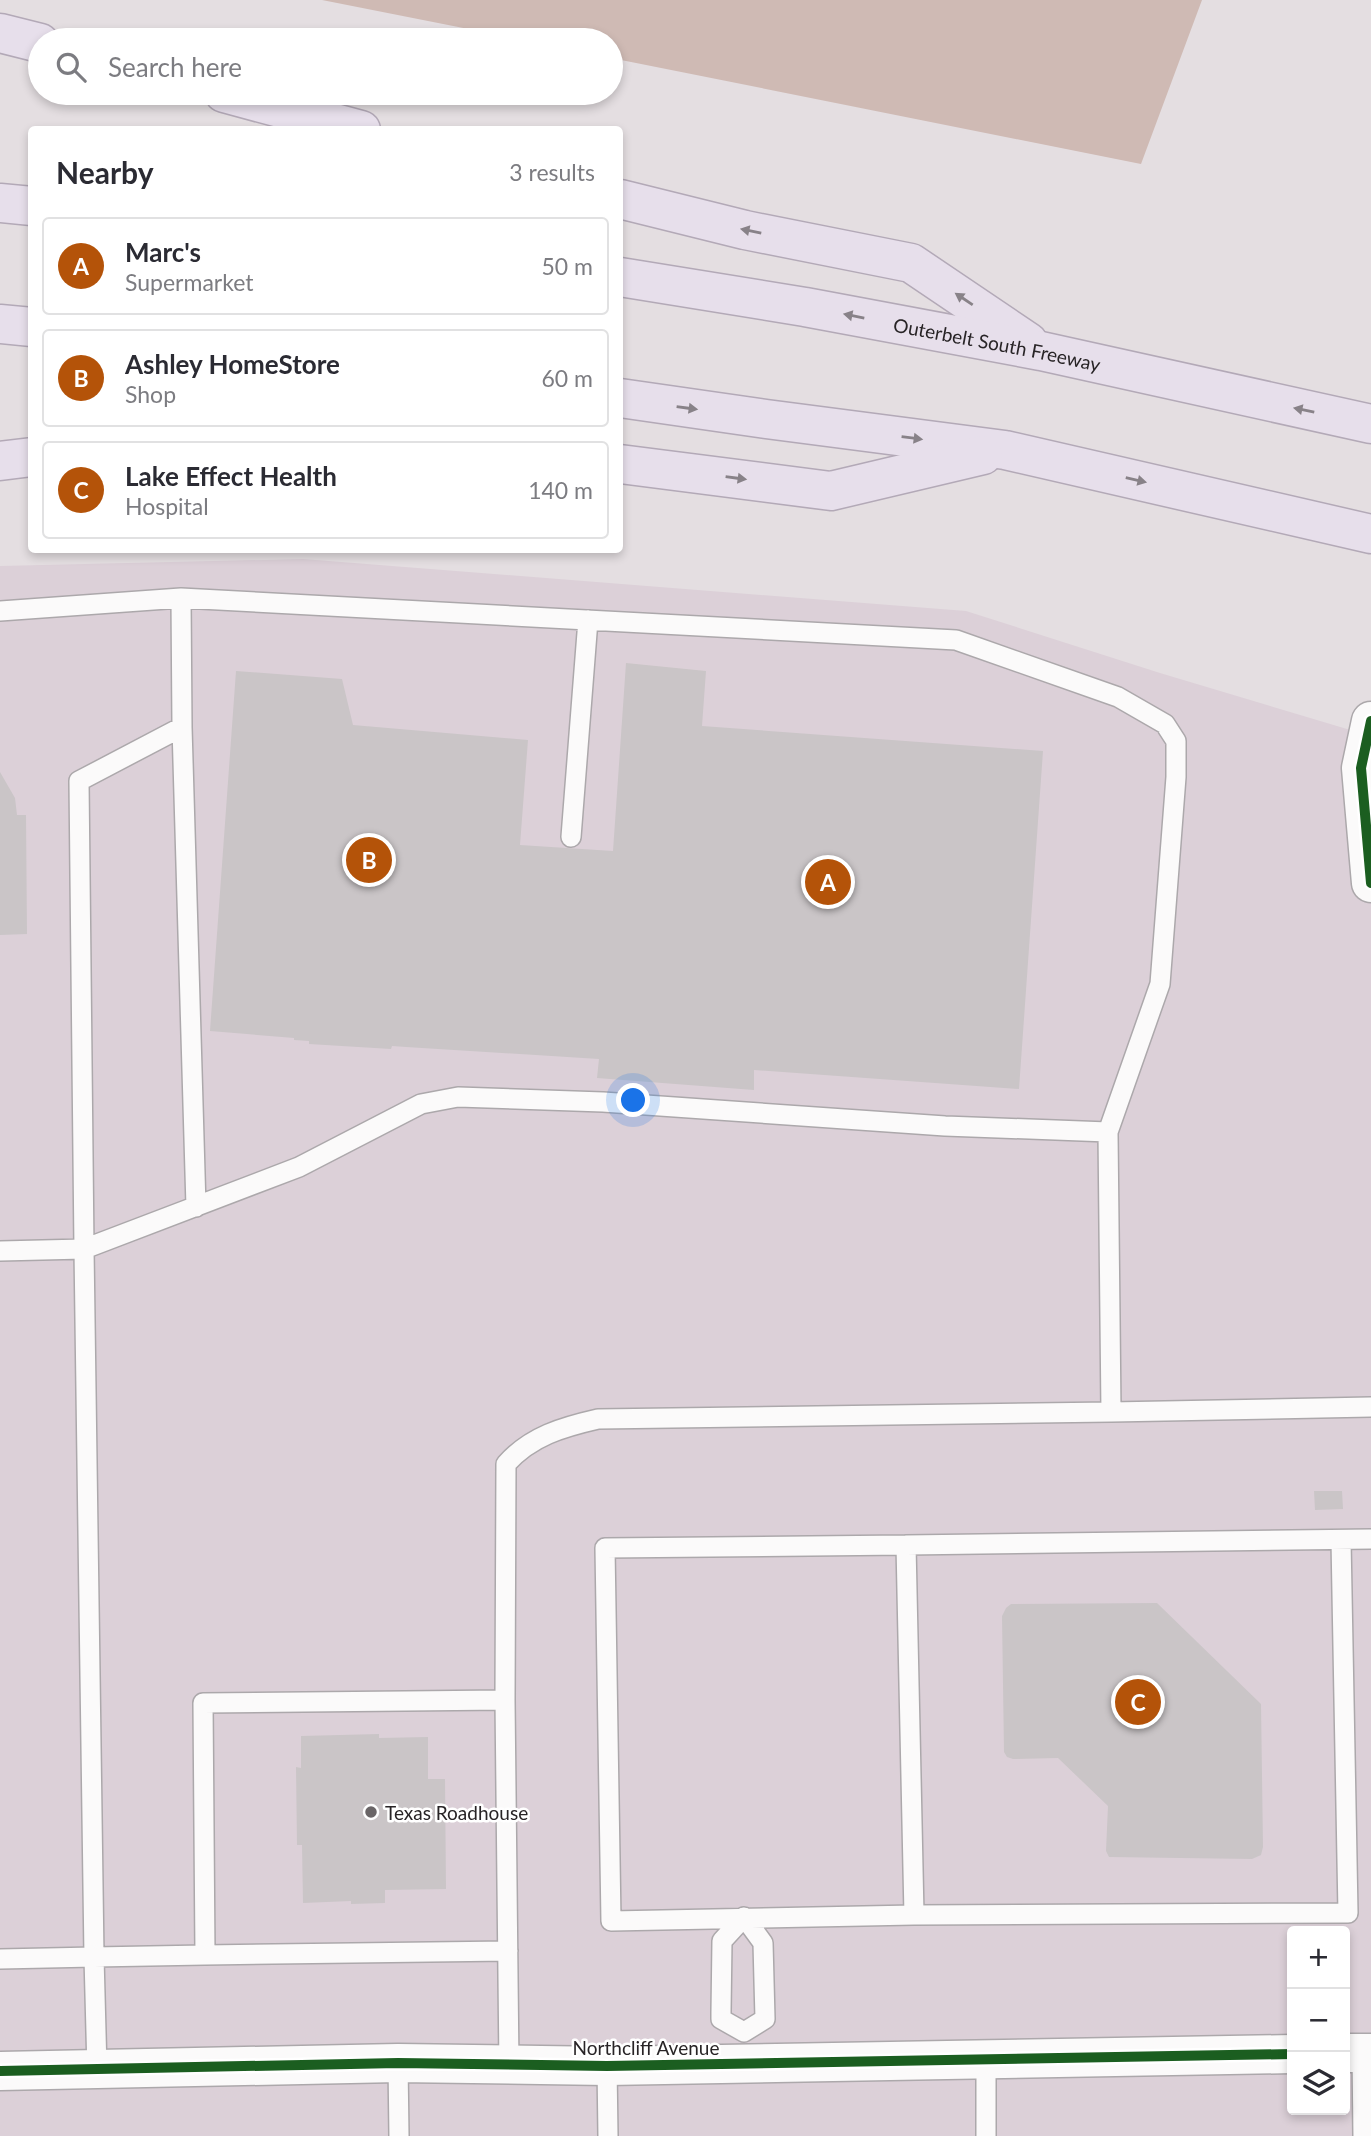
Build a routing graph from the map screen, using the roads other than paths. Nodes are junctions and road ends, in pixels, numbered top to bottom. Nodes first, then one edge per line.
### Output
1 (0, 33) edge
2 (28, 40) edge
3 (268, 105) edge
4 (346, 126) edge
5 (623, 200) edge
6 (0, 203) edge
7 (28, 206) edge
8 (623, 277) edge
9 (0, 324) edge
10 (28, 327) edge
11 (1041, 351) junction
12 (623, 398) edge
13 (1371, 424) edge
14 (1005, 450) junction
15 (28, 458) edge
16 (0, 461) edge
17 (623, 464) edge
18 (1371, 534) edge
19 (181, 598) junction
20 (0, 611) edge
21 (588, 620) junction
22 (1371, 721) edge
23 (182, 727) junction
24 (571, 837) dead end
25 (1371, 883) edge
26 (1108, 1132) junction
27 (195, 1207) junction
28 (84, 1249) junction
29 (0, 1251) edge
30 (1371, 1407) edge
31 (1111, 1412) junction
32 (1371, 1539) edge
33 (1341, 1540) junction
34 (906, 1545) junction
35 (505, 1700) junction
36 (914, 1914) junction
37 (744, 1917) junction
38 (508, 1951) junction
39 (205, 1955) junction
40 (94, 1957) junction
41 (0, 1959) edge
42 (744, 2048) junction
43 (1359, 2053) edge
44 (1287, 2054) edge
45 (986, 2060) junction
46 (398, 2063) junction
47 (509, 2064) junction
48 (607, 2066) junction
49 (97, 2070) junction
50 (0, 2071) edge
51 (400, 2136) edge
52 (608, 2136) edge
53 (986, 2136) edge
54 (1363, 2136) edge

1 - 2 highway
3 - 4 highway
11 -> 5 highway
6 - 7 highway
11 -> 8 highway, Outerbelt South Freeway
9 - 10 highway
13 -> 11 highway, Outerbelt South Freeway
12 -> 14 highway
17 -> 14 highway
14 -> 18 highway
15 - 16 highway
19 - 20 lane
19 - 21 lane
19 - 23 lane
21 - 24 lane
21 - 26 lane
22 - 25 street
23 - 27 lane
23 - 28 lane
26 - 27 lane
26 - 31 lane
27 - 28 lane
28 - 29 lane
28 - 40 lane
30 - 31 lane
31 - 35 lane
32 - 33 lane
33 - 34 lane
33 - 36 lane
34 - 36 lane
34 - 37 lane
35 - 38 lane
35 - 39 lane
36 - 37 lane
37 - 42 lane
37 - 42 lane
38 - 39 lane
38 - 47 lane
39 - 40 lane
40 - 41 lane
40 - 49 lane
42 - 45 street, Northcliff Avenue
42 - 48 street, Northcliff Avenue
43 - 54 lane
44 - 45 street, Northcliff Avenue
45 - 53 lane
46 - 47 street, Northcliff Avenue
46 - 49 street, Northcliff Avenue
46 - 51 lane
47 - 48 street, Northcliff Avenue
48 - 52 lane
49 - 50 street, Northcliff Avenue

